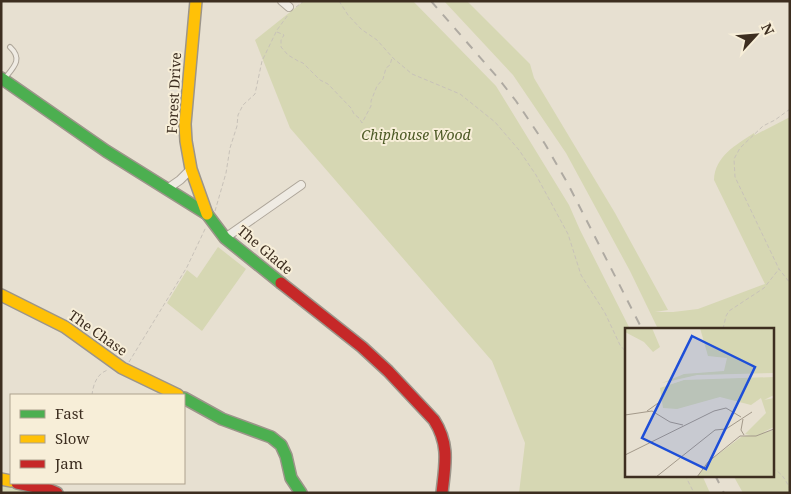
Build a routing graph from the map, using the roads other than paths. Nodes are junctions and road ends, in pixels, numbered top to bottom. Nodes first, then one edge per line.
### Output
1 (196, 1) edge
2 (282, 1) edge
3 (289, 7) dead end
4 (10, 47) dead end
5 (2, 79) edge
6 (191, 169) junction
7 (301, 185) dead end
8 (167, 189) junction
9 (207, 214) junction
10 (226, 238) junction
11 (1, 294) edge
12 (176, 394) edge
13 (185, 399) edge
14 (22, 484) edge
15 (57, 493) edge
16 (301, 493) edge
17 (442, 493) edge

1 - 6 street, Forest Drive
2 - 3 street
4 - 5 lane
5 - 8 street, The Glade
6 - 8 street
6 - 9 street, Forest Drive
7 - 10 street
8 - 9 street, The Glade
9 - 10 street, The Glade
10 - 17 street, The Glade
11 - 12 street, The Chase
13 - 16 street
14 - 15 street

